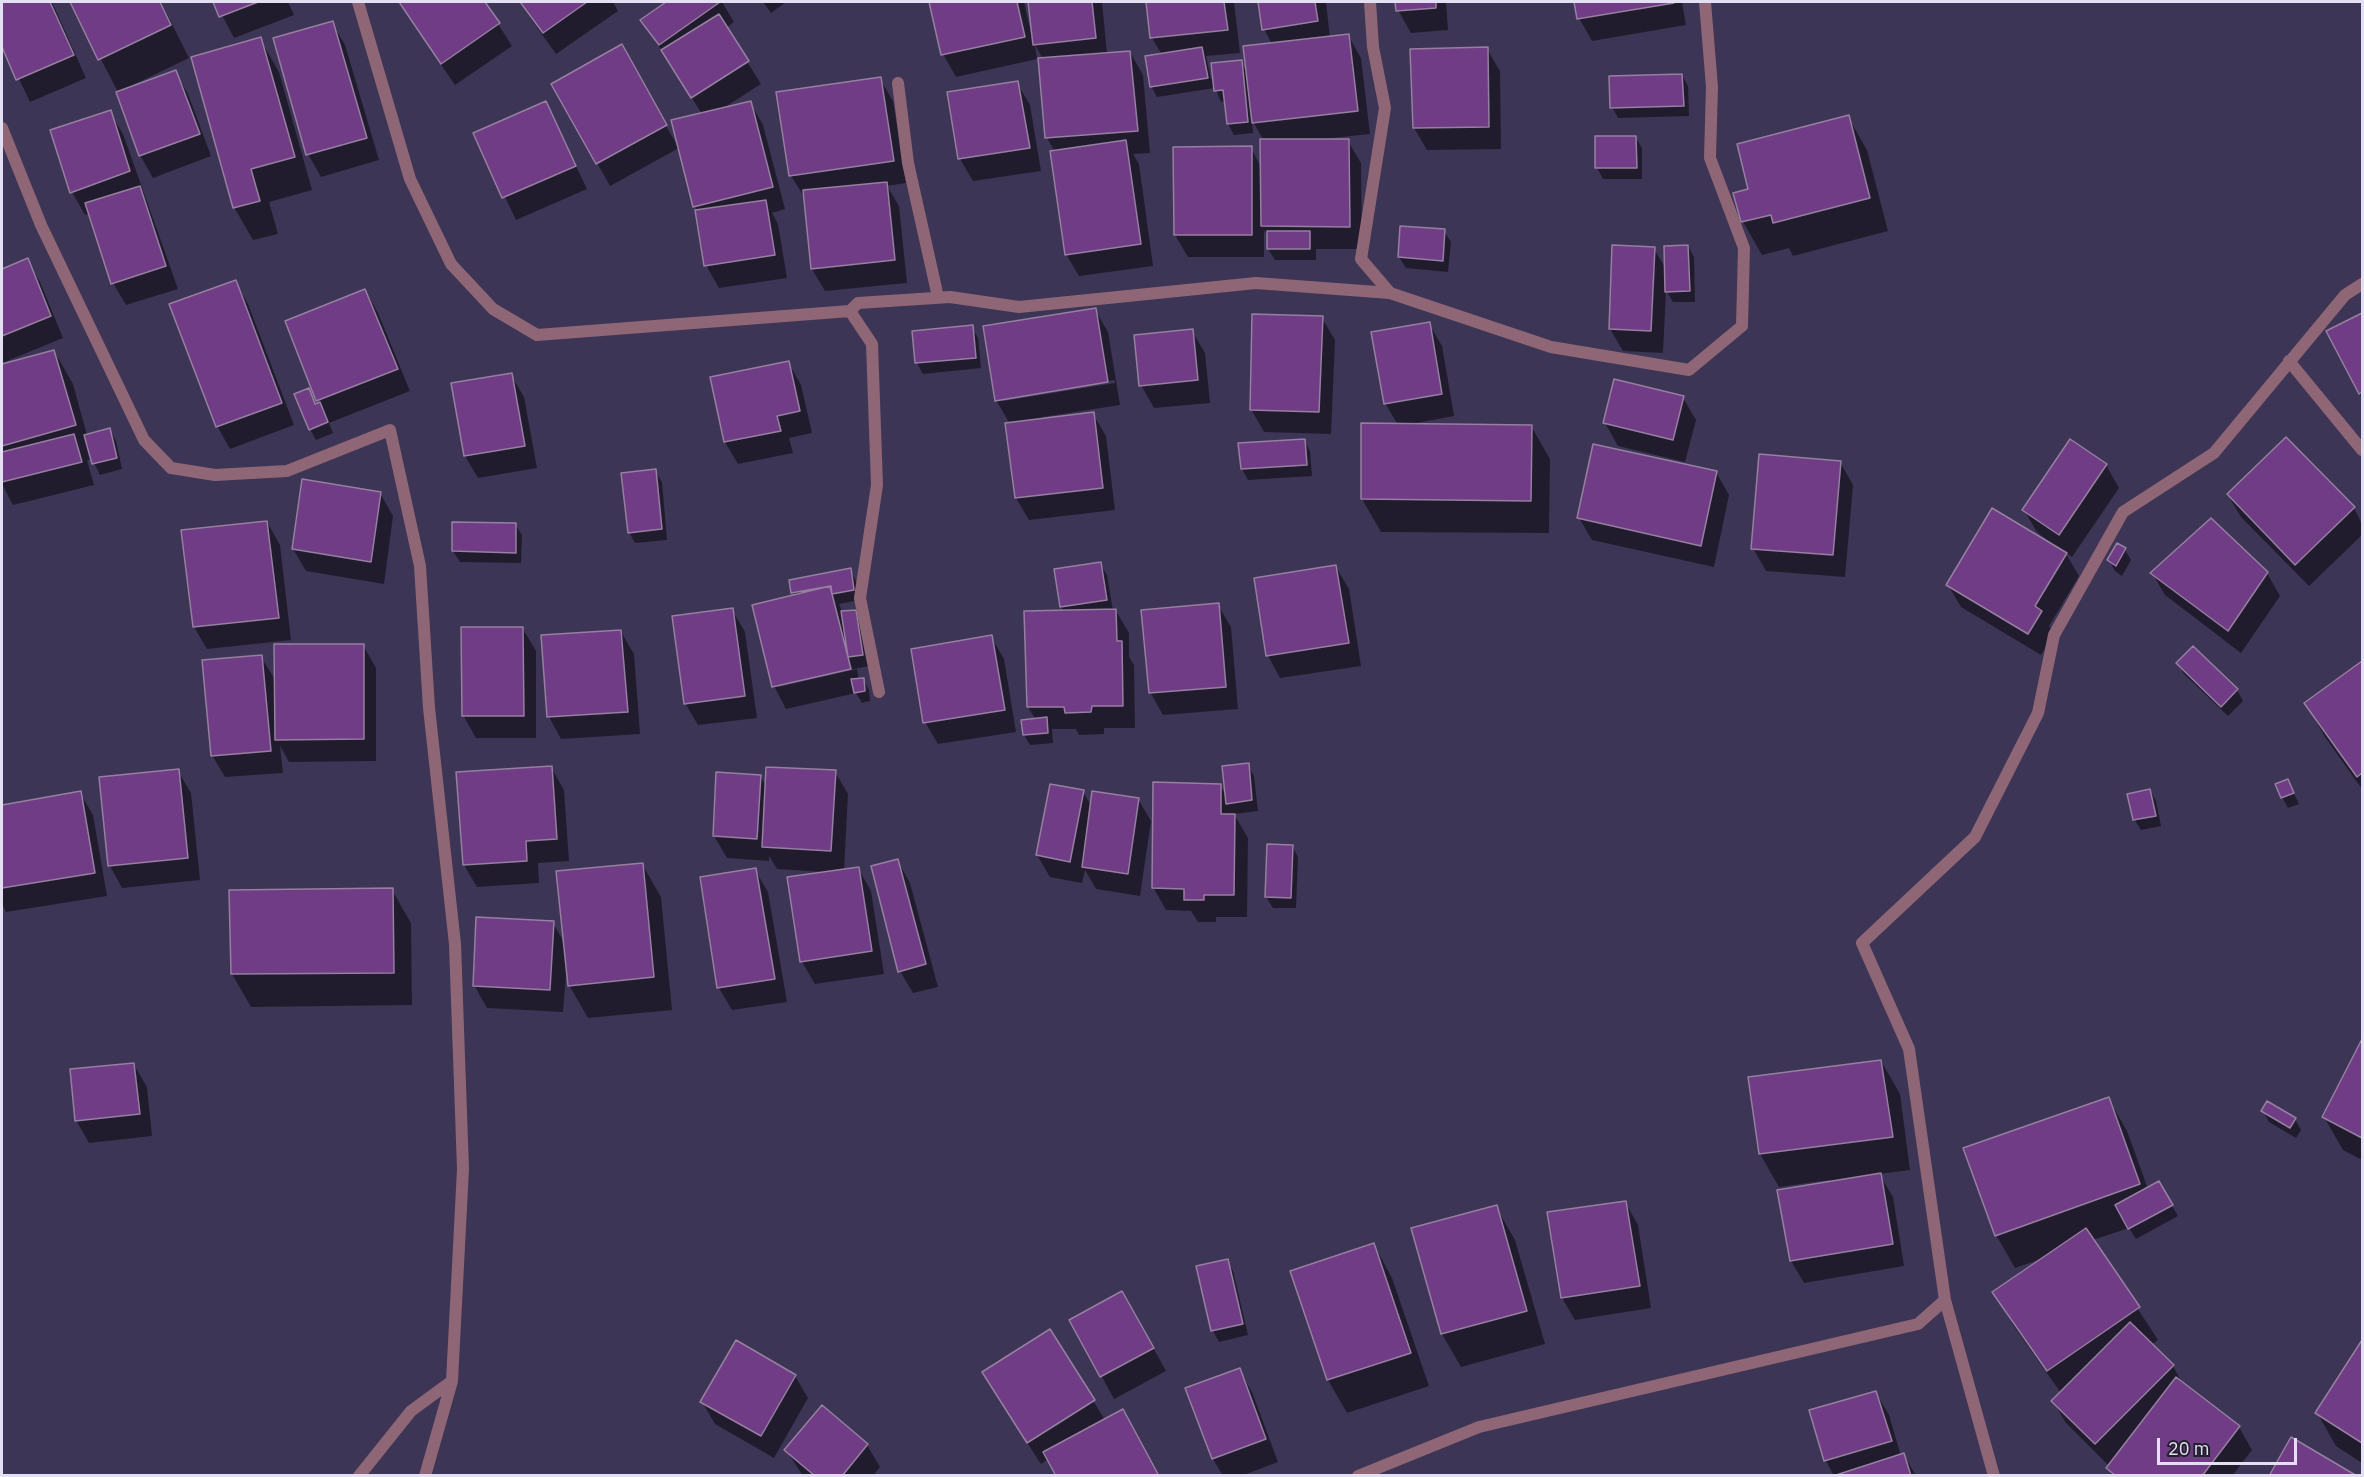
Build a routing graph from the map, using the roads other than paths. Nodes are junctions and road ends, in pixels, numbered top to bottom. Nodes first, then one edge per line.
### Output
1 (358, 2) edge
2 (1370, 2) edge
3 (1705, 2) edge
4 (898, 83) dead end
5 (2, 128) edge
6 (2362, 284) edge
7 (1390, 293) junction
8 (938, 297) junction
9 (850, 311) junction
10 (2289, 362) junction
11 (2362, 450) edge
12 (879, 692) dead end
13 (1945, 1300) junction
14 (452, 1381) junction
15 (359, 1476) edge
16 (425, 1476) edge
17 (1358, 1476) edge
18 (1994, 1476) edge

1 - 9 street
2 - 7 street
3 - 7 street
4 - 8 street
5 - 14 street
6 - 10 street
7 - 8 street
8 - 9 street
9 - 12 street
10 - 11 street
10 - 13 street
13 - 17 street
13 - 18 street
14 - 15 street
14 - 16 street

